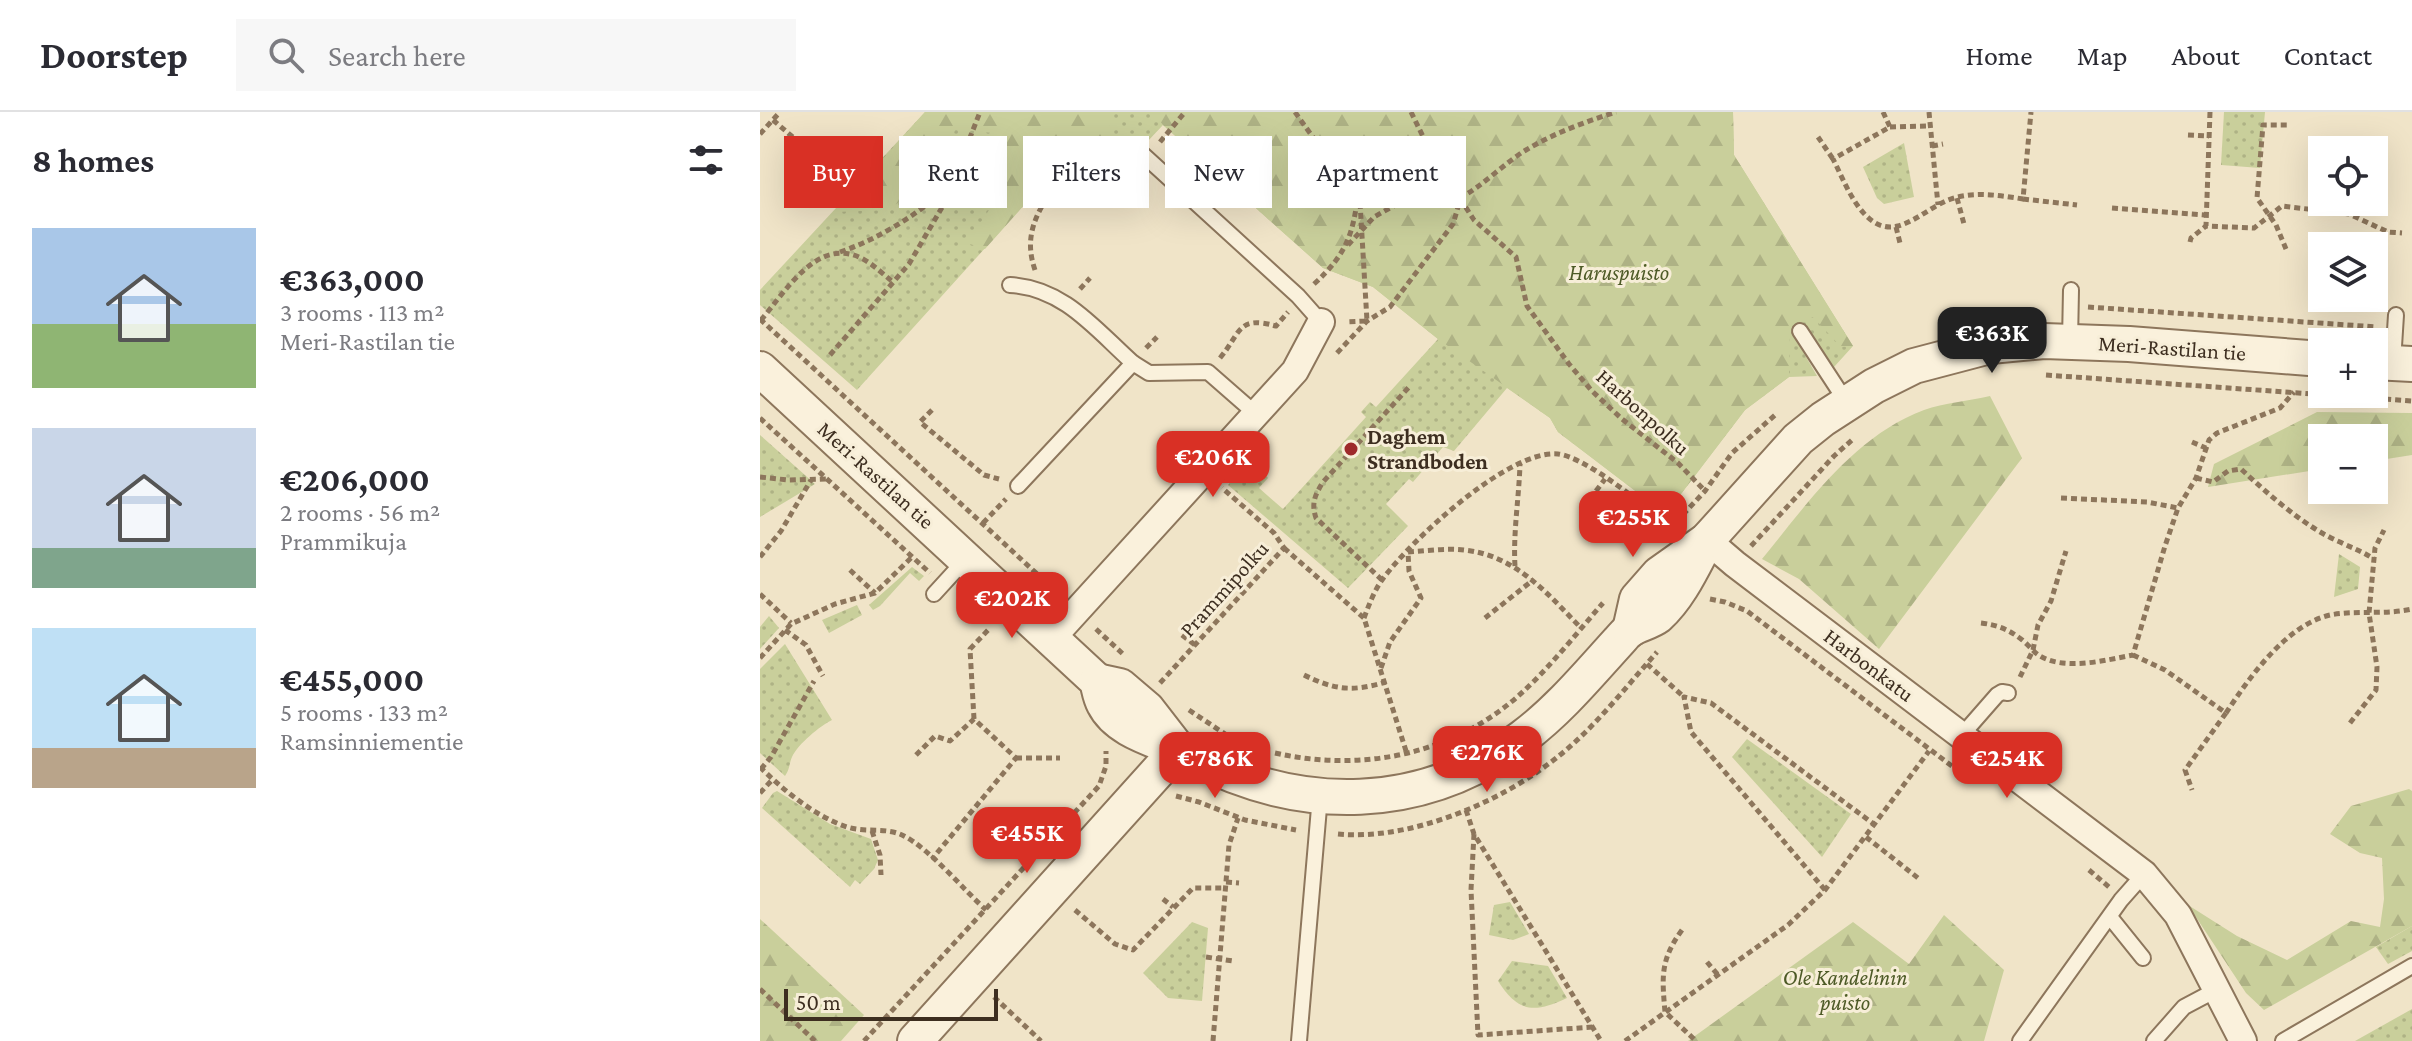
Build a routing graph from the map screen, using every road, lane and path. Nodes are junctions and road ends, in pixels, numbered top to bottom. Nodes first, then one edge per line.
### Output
1 (780, 112) edge
2 (980, 112) edge
3 (1185, 112) edge
4 (1295, 112) edge
5 (1411, 112) edge
6 (1616, 112) edge
7 (1883, 112) edge
8 (1929, 112) edge
9 (2031, 112) edge
10 (2210, 112) edge
11 (773, 120) junction
12 (2287, 125) dead end
13 (1930, 126) junction
14 (1890, 127) junction
15 (760, 134) edge
16 (2188, 135) dead end
17 (792, 136) edge
18 (971, 136) edge
19 (1312, 136) edge
20 (1423, 136) edge
21 (2209, 136) junction
22 (1818, 137) dead end
23 (1943, 144) dead end
24 (1932, 146) junction
25 (1149, 147) edge
26 (1833, 159) junction
27 (1149, 160) edge
28 (1466, 193) edge
29 (1957, 198) junction
30 (2023, 199) junction
31 (1938, 205) junction
32 (2077, 205) dead end
33 (1466, 206) edge
34 (922, 208) edge
35 (940, 208) edge
36 (1041, 208) edge
37 (1354, 208) edge
38 (1361, 208) edge
39 (1392, 208) edge
40 (1458, 208) edge
41 (2112, 208) dead end
42 (2205, 215) junction
43 (2269, 216) junction
44 (1964, 224) dead end
45 (2206, 226) junction
46 (1363, 227) junction
47 (1896, 227) junction
48 (2402, 233) dead end
49 (2190, 242) dead end
50 (1900, 243) dead end
51 (1347, 245) junction
52 (2286, 249) dead end
53 (839, 253) junction
54 (893, 282) junction
55 (1010, 285) dead end
56 (1042, 290) junction
57 (2071, 290) dead end
58 (1300, 299) junction
59 (2396, 315) dead end
60 (760, 320) edge
61 (1367, 321) junction
62 (1321, 322) joint
63 (1800, 331) dead end
64 (2070, 341) junction
65 (830, 355) dead end
66 (1334, 356) dead end
67 (2308, 358) edge
68 (1133, 363) junction
69 (2393, 363) edge
70 (760, 369) edge
71 (1208, 372) junction
72 (2039, 375) dead end
73 (1409, 387) dead end
74 (2294, 392) junction
75 (2412, 401) edge
76 (1847, 403) junction
77 (932, 410) dead end
78 (1256, 414) junction
79 (1857, 436) dead end
80 (2192, 442) dead end
81 (2206, 448) junction
82 (1520, 463) junction
83 (760, 477) edge
84 (2196, 478) junction
85 (827, 479) dead end
86 (1605, 479) junction
87 (811, 480) junction
88 (1216, 483) dead end
89 (1018, 486) junction
90 (1596, 491) dead end
91 (1705, 491) dead end
92 (2061, 498) dead end
93 (2178, 508) junction
94 (983, 523) junction
95 (1671, 528) dead end
96 (2384, 530) dead end
97 (1707, 540) junction
98 (1284, 548) junction
99 (1750, 548) dead end
100 (2066, 551) dead end
101 (1408, 552) junction
102 (760, 557) edge
103 (913, 557) dead end
104 (967, 558) junction
105 (2374, 559) junction
106 (1515, 567) junction
107 (850, 570) dead end
108 (1382, 580) junction
109 (1533, 580) junction
110 (875, 593) junction
111 (760, 594) edge
112 (934, 594) dead end
113 (1062, 597) dead end
114 (1705, 598) dead end
115 (2411, 611) edge
116 (2369, 613) junction
117 (1364, 618) junction
118 (1485, 618) dead end
119 (1981, 623) dead end
120 (791, 624) junction
121 (990, 628) dead end
122 (1581, 628) dead end
123 (785, 630) junction
124 (1182, 635) dead end
125 (1052, 638) junction
126 (1195, 645) junction
127 (2033, 650) junction
128 (2133, 655) junction
129 (760, 658) edge
130 (1647, 664) dead end
131 (1381, 668) junction
132 (1304, 675) dead end
133 (823, 676) dead end
134 (814, 681) dead end
135 (1386, 682) junction
136 (1158, 685) dead end
137 (2008, 693) joint
138 (1684, 697) junction
139 (2226, 713) junction
140 (974, 719) junction
141 (2350, 723) dead end
142 (1962, 735) junction
143 (1178, 749) junction
144 (1929, 751) junction
145 (1106, 754) dead end
146 (1407, 754) dead end
147 (916, 755) dead end
148 (1016, 758) junction
149 (1060, 758) dead end
150 (761, 768) edge
151 (772, 780) junction
152 (1985, 790) dead end
153 (2192, 790) dead end
154 (760, 793) edge
155 (1320, 796) junction
156 (1466, 810) dead end
157 (1238, 818) dead end
158 (1875, 825) junction
159 (872, 831) junction
160 (1474, 834) junction
161 (1866, 837) junction
162 (932, 859) junction
163 (2087, 868) dead end
164 (2144, 874) junction
165 (881, 875) dead end
166 (1918, 878) dead end
167 (1239, 883) dead end
168 (1226, 885) junction
169 (1053, 890) junction
170 (1825, 890) junction
171 (1163, 899) dead end
172 (2121, 900) junction
173 (1173, 907) junction
174 (986, 910) junction
175 (2110, 917) junction
176 (1682, 930) dead end
177 (1206, 957) dead end
178 (2143, 958) dead end
179 (1220, 959) junction
180 (1233, 961) dead end
181 (1707, 962) dead end
182 (2412, 966) edge
183 (1718, 975) junction
184 (973, 978) junction
185 (760, 989) edge
186 (2218, 989) junction
187 (1665, 1012) junction
188 (1593, 1027) junction
189 (1034, 1034) junction
190 (815, 1041) edge
191 (864, 1041) edge
192 (915, 1041) edge
193 (1027, 1041) edge
194 (1041, 1041) edge
195 (1213, 1041) edge
196 (1299, 1041) edge
197 (1601, 1041) edge
198 (1625, 1041) edge
199 (1696, 1041) edge
200 (2020, 1041) edge
201 (2154, 1041) edge
202 (2243, 1041) edge
203 (2283, 1041) edge

1 - 11 path
2 - 18 path
3 - 25 path
4 - 19 path
5 - 20 path, Harbonpolku
6 - 28 path
7 - 14 path
8 - 13 path
9 - 30 path
10 - 21 path
11 - 15 path
11 - 17 path
12 - 43 path
13 - 14 path
13 - 24 path
14 - 26 path
16 - 21 path
21 - 42 path
22 - 26 path
23 - 24 path
24 - 31 path
26 - 47 path
27 - 58 lane
29 - 30 path
29 - 31 path
29 - 44 path
30 - 32 path
31 - 47 path
33 - 91 path, Harbonpolku
34 - 53 path
35 - 54 path
36 - 56 path
37 - 51 path
38 - 46 path
39 - 46 path
40 - 61 path
41 - 42 path
42 - 45 path
43 - 45 path
43 - 48 path
43 - 52 path
45 - 49 path
46 - 51 path
46 - 61 path
47 - 50 path
51 - 58 path
53 - 54 path
53 - 60 path
54 - 65 path
55 - 56 lane
56 - 68 lane
57 - 64 lane
58 - 62 lane
58 - 71 path
59 - 69 lane
60 - 94 path
61 - 66 path
62 - 78 street
63 - 76 lane
64 - 67 street, Meri-Rastilan tie
64 - 76 street, Meri-Rastilan tie
68 - 71 lane
68 - 89 lane
70 - 104 street, Meri-Rastilan tie
71 - 78 lane
72 - 74 path
73 - 108 path
74 - 75 path
74 - 81 path
76 - 97 street, Meri-Rastilan tie
77 - 89 path
78 - 125 street
79 - 99 path
80 - 81 path
81 - 84 path
82 - 86 path
82 - 101 path
82 - 106 path
83 - 87 path
84 - 93 path
84 - 105 path
85 - 87 path
86 - 90 path
86 - 95 path
87 - 102 path
88 - 98 path, Prammipolku
89 - 94 path
92 - 93 path
93 - 128 path
94 - 113 path
96 - 105 path
97 - 142 street, Harbonkatu
97 - 155 street, Meri-Rastilan tie
98 - 117 path
98 - 126 path, Prammipolku
100 - 127 path
101 - 106 path
101 - 108 path
101 - 131 path
103 - 110 path
104 - 112 lane
104 - 125 street, Meri-Rastilan tie
105 - 116 path
106 - 109 path
107 - 110 path
108 - 117 path
109 - 118 path
109 - 122 path
110 - 120 path
111 - 120 path
114 - 144 path
115 - 116 path
116 - 139 path
116 - 141 path
117 - 131 path
119 - 127 path
120 - 123 path
121 - 140 path
123 - 129 path
123 - 133 path
124 - 126 path
125 - 143 street, Meri-Rastilan tie
126 - 136 path, Prammipolku
127 - 128 path
127 - 137 path
128 - 139 path
130 - 138 path
131 - 135 path
132 - 135 path
134 - 150 path
135 - 146 path
137 - 142 lane
138 - 158 path
138 - 170 path
139 - 153 path
140 - 147 path
140 - 148 path
142 - 164 street, Harbonkatu
143 - 155 street, Meri-Rastilan tie
143 - 169 street
144 - 152 path
144 - 158 path
145 - 174 path
148 - 149 path
148 - 162 path
150 - 151 path
151 - 154 path
151 - 159 path
155 - 196 lane
156 - 160 path
157 - 168 path
158 - 161 path
159 - 162 path
159 - 165 path
160 - 188 path
160 - 188 path
161 - 166 path
161 - 170 path
162 - 174 path
163 - 172 path
164 - 172 lane
164 - 186 street, Harbonkatu
167 - 168 path
168 - 173 path
168 - 179 path
169 - 173 path
169 - 184 street
170 - 183 path
171 - 173 path
172 - 175 lane
174 - 191 path
175 - 178 lane
175 - 200 lane
176 - 187 path
177 - 179 path
179 - 180 path
179 - 195 path
181 - 183 path
182 - 203 lane
183 - 187 path
184 - 189 path
184 - 192 street
185 - 190 path
186 - 201 lane
186 - 202 street, Harbonkatu
187 - 198 path
187 - 199 path
188 - 197 path
189 - 193 path
189 - 194 path

